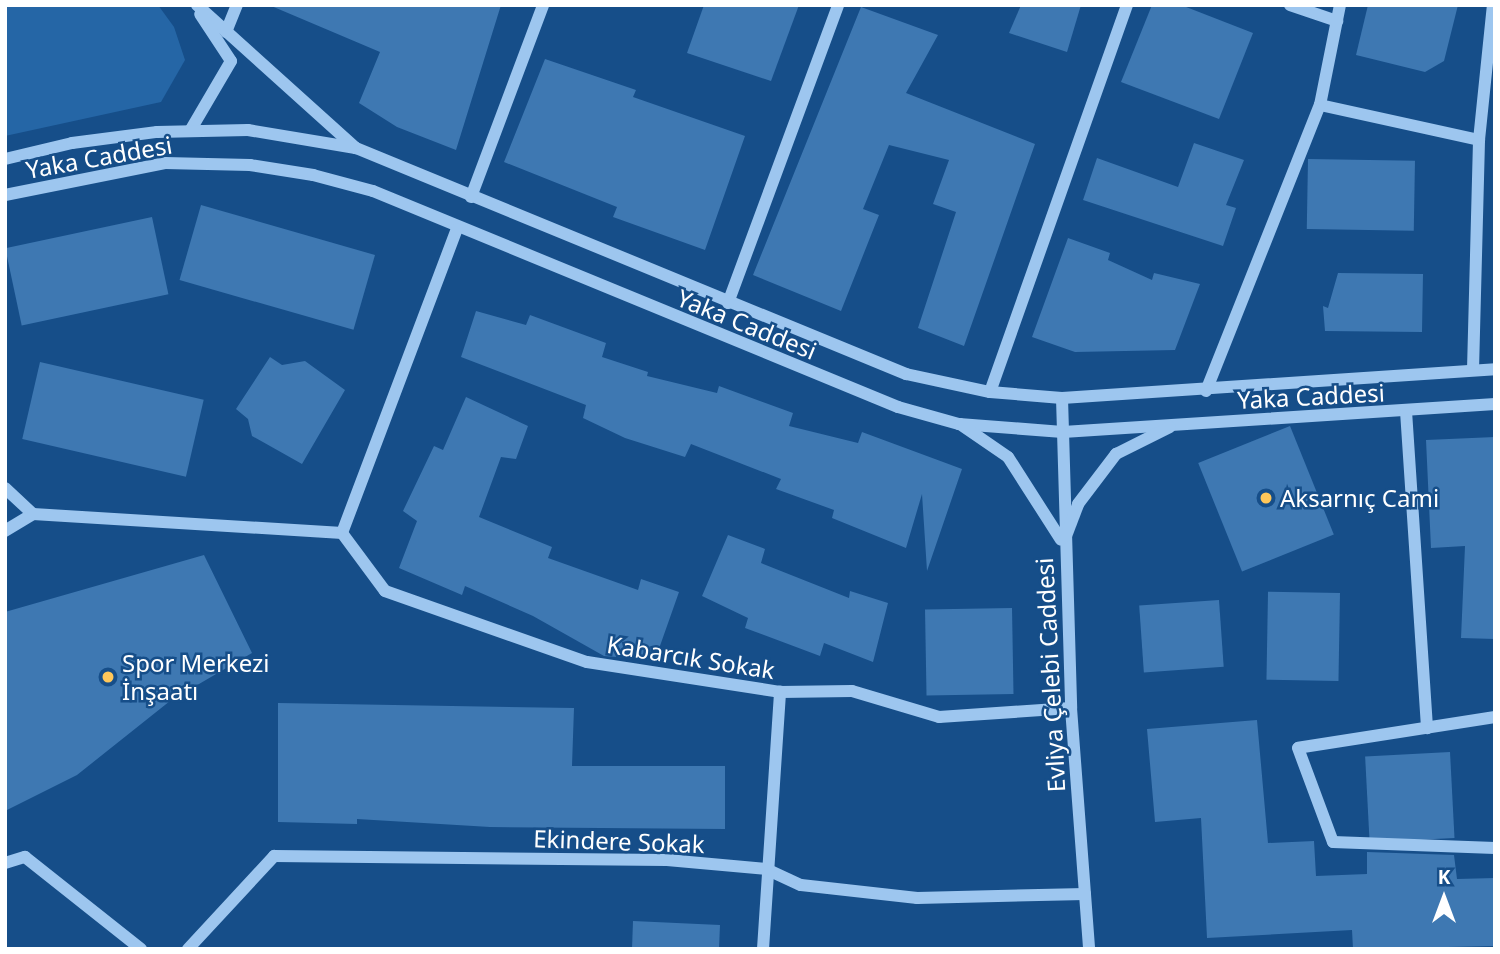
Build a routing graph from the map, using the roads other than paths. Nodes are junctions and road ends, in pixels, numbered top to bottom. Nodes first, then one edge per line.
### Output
1 (195, 5) edge
2 (237, 5) edge
3 (543, 5) edge
4 (838, 5) edge
5 (1127, 5) edge
6 (1290, 5) edge
7 (1340, 5) edge
8 (1493, 5) edge
9 (1337, 21) junction
10 (1493, 24) edge
11 (226, 32) junction
12 (1320, 104) junction
13 (190, 131) junction
14 (1479, 140) junction
15 (356, 148) junction
16 (5, 159) edge
17 (5, 195) edge
18 (471, 197) junction
19 (457, 229) junction
20 (728, 303) junction
21 (1495, 369) edge
22 (1473, 370) junction
23 (990, 391) junction
24 (1206, 391) junction
25 (1062, 398) junction
26 (1495, 404) edge
27 (1406, 411) junction
28 (960, 424) junction
29 (1175, 425) junction
30 (1063, 432) junction
31 (5, 488) edge
32 (33, 514) junction
33 (5, 531) edge
34 (342, 533) junction
35 (1063, 543) junction
36 (780, 692) junction
37 (1071, 708) junction
38 (1495, 717) edge
39 (1427, 727) junction
40 (1495, 848) edge
41 (5, 863) edge
42 (766, 869) junction
43 (1085, 894) junction
44 (141, 949) edge
45 (188, 949) edge
46 (763, 949) edge
47 (1089, 949) edge

1 - 11 street
1 - 13 street
2 - 11 street
3 - 18 street
4 - 20 street
5 - 23 street
6 - 9 street
7 - 9 street
8 - 10 street
9 - 12 street
10 - 14 street
11 - 15 street
12 - 14 street
12 - 24 street
13 - 15 street, Yaka Caddesi
13 - 16 street, Yaka Caddesi
14 - 22 street
15 - 18 street, Yaka Caddesi
17 - 19 street, Yaka Caddesi
18 - 20 street, Yaka Caddesi
19 - 28 street, Yaka Caddesi
19 - 34 street
20 - 23 street, Yaka Caddesi
21 - 22 street, Yaka Caddesi
22 - 24 street, Yaka Caddesi
23 - 25 street, Yaka Caddesi
24 - 25 street, Yaka Caddesi
25 - 30 street, Evliya Çelebi Caddesi
26 - 27 street, Yaka Caddesi
27 - 29 street, Yaka Caddesi
27 - 39 street
28 - 30 street, Yaka Caddesi
28 - 35 street
29 - 30 street, Yaka Caddesi
29 - 35 street
30 - 35 street, Evliya Çelebi Caddesi
31 - 32 street
32 - 33 street
32 - 34 street
34 - 36 street, Kabarcık Sokak
35 - 37 street, Evliya Çelebi Caddesi
36 - 37 street, Kabarcık Sokak
36 - 42 street
37 - 43 street, Evliya Çelebi Caddesi
38 - 39 street
39 - 40 street
41 - 44 street
42 - 43 street, Ekindere Sokak
42 - 45 street, Ekindere Sokak
42 - 46 street
43 - 47 street, Evliya Çelebi Caddesi

